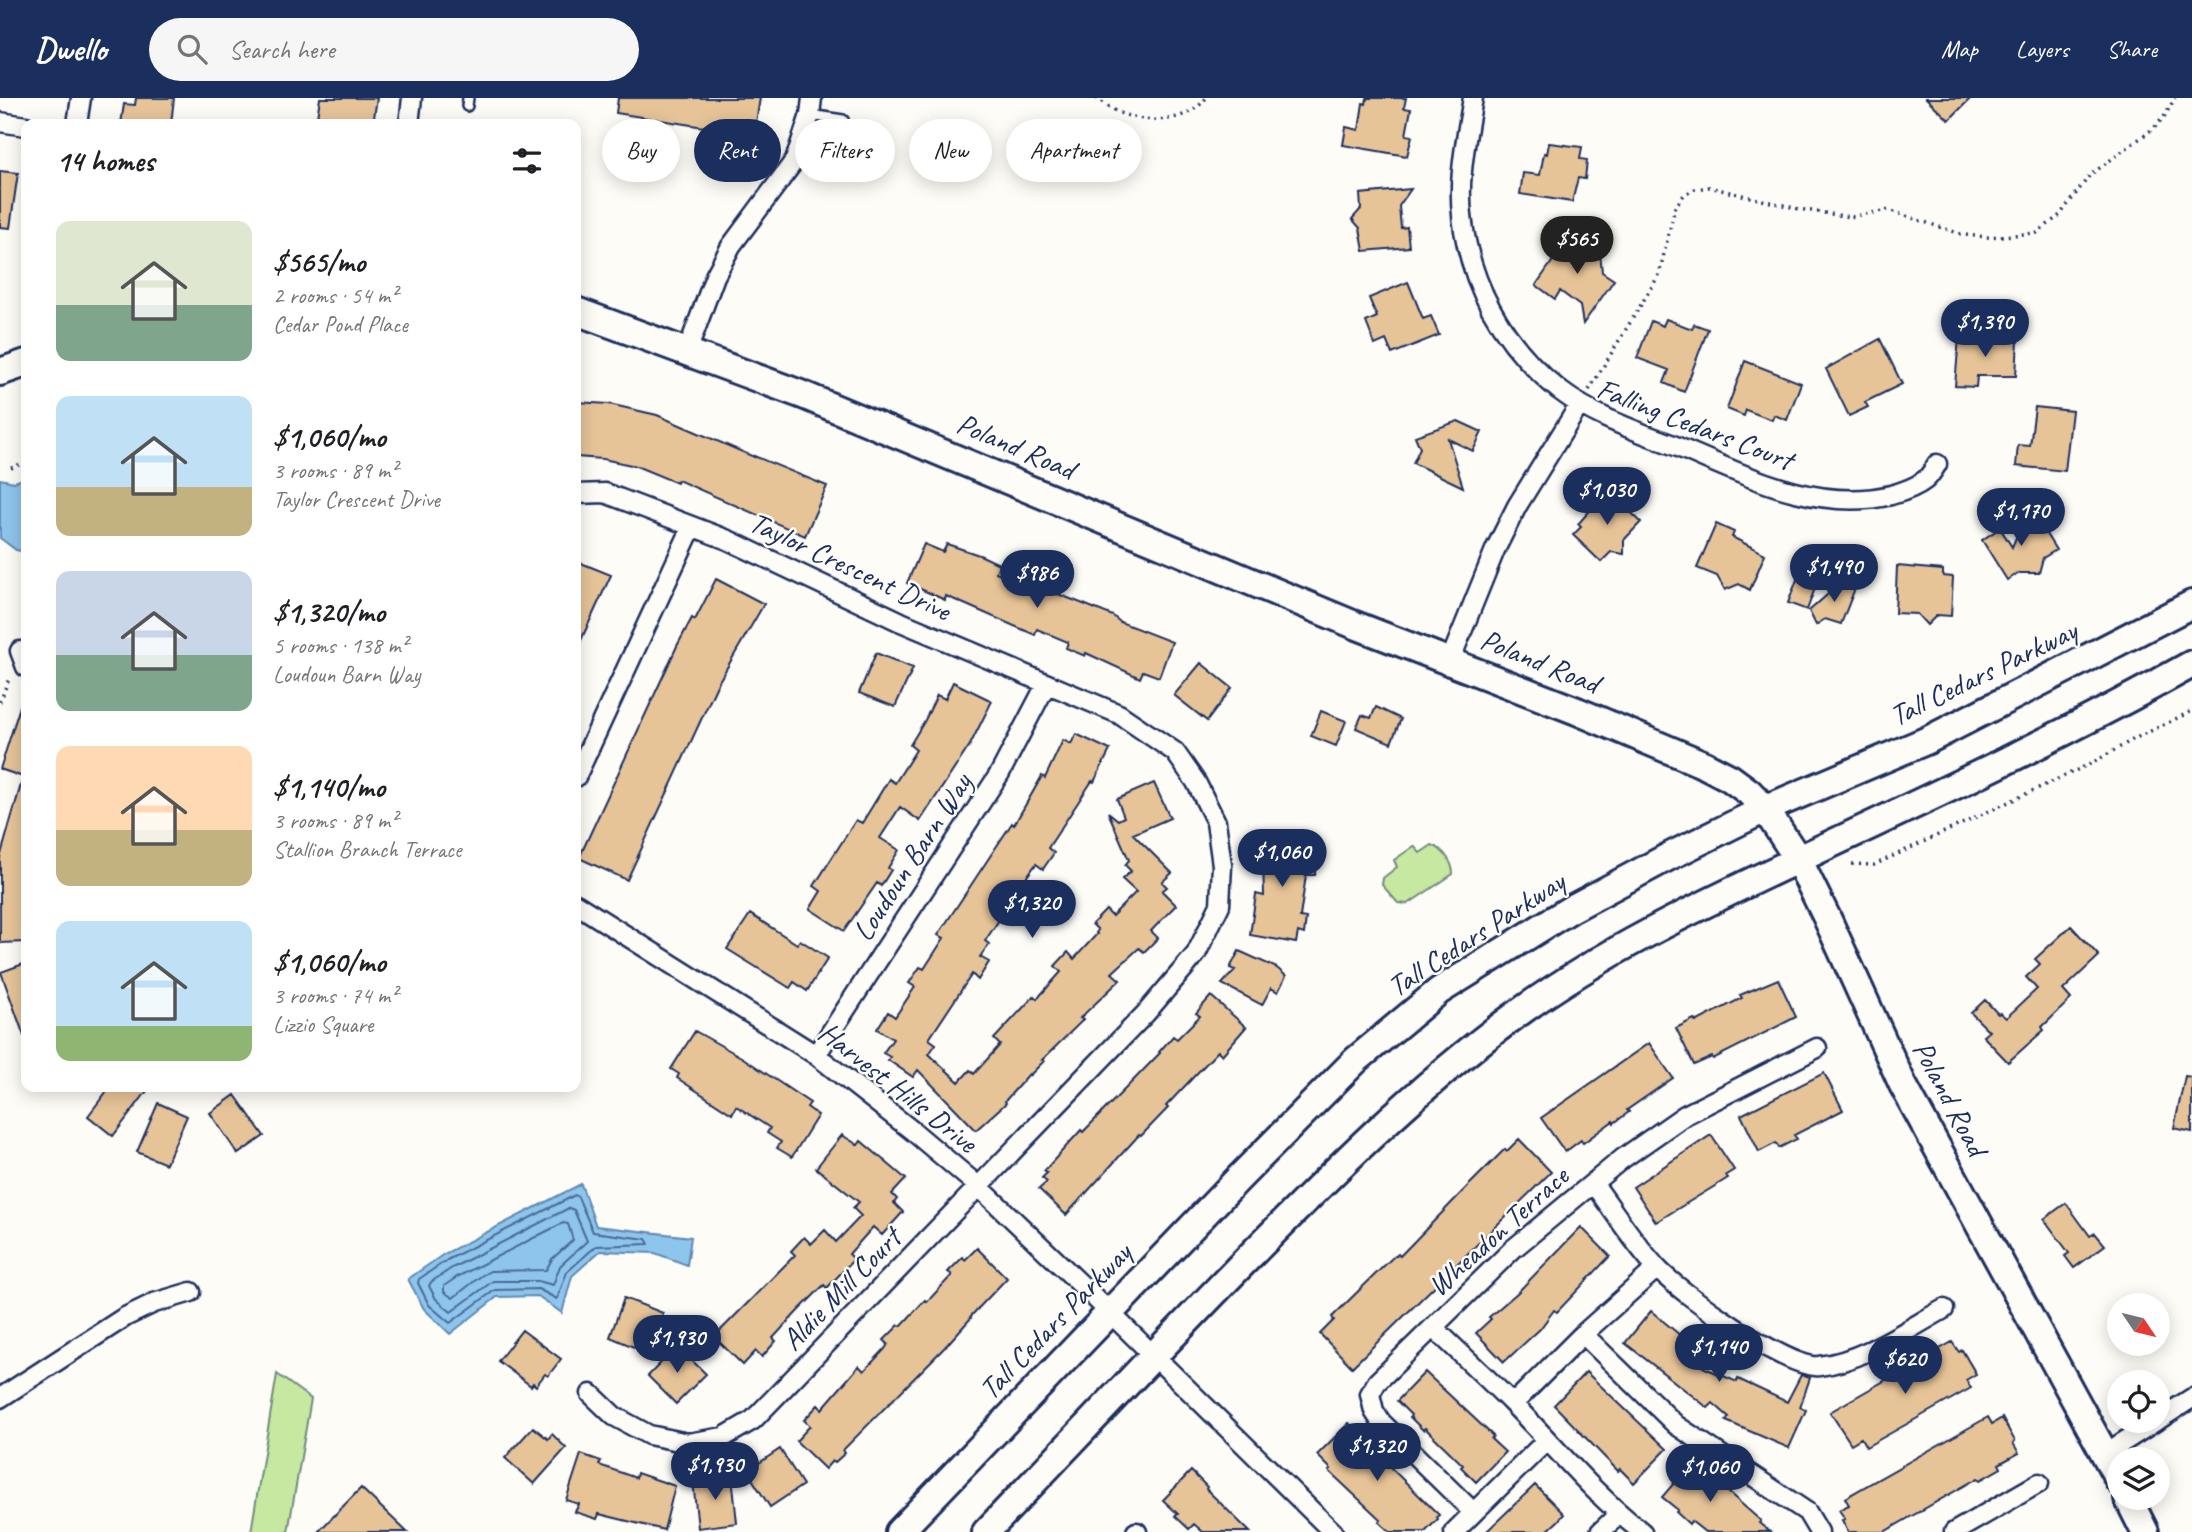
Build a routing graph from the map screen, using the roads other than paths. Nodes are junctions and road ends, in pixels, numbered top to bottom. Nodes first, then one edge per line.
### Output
1 (81, 98) edge
2 (412, 98) edge
3 (1473, 98) edge
4 (811, 106) edge
5 (79, 119) edge
6 (410, 119) edge
7 (841, 119) edge
8 (0, 121) edge
9 (21, 125) edge
10 (581, 313) edge
11 (687, 352) junction
12 (21, 365) edge
13 (0, 372) edge
14 (1580, 404) junction
15 (1937, 464) dead end
16 (581, 494) edge
17 (692, 527) junction
18 (2192, 604) edge
19 (1450, 662) junction
20 (2192, 663) edge
21 (1046, 685) junction
22 (581, 765) edge
23 (1765, 809) junction
24 (1798, 859) junction
25 (581, 907) edge
26 (1818, 1048) dead end
27 (816, 1055) junction
28 (1592, 1183) junction
29 (978, 1186) junction
30 (1657, 1268) junction
31 (191, 1292) dead end
32 (1944, 1309) dead end
33 (1110, 1312) junction
34 (1434, 1328) junction
35 (1583, 1334) junction
36 (1154, 1355) junction
37 (591, 1394) dead end
38 (0, 1398) edge
39 (2192, 1398) edge
40 (1513, 1404) junction
41 (2170, 1412) edge
42 (2137, 1433) edge
43 (1546, 1441) junction
44 (2106, 1453) joint
45 (2039, 1483) dead end
46 (2134, 1510) edge
47 (1473, 1512) junction
48 (1619, 1514) junction
49 (899, 1532) edge
50 (986, 1532) edge
51 (1333, 1532) edge
52 (1454, 1532) edge
53 (1601, 1532) edge
54 (1642, 1532) edge
55 (1819, 1532) edge
56 (1954, 1532) edge
57 (2145, 1532) edge

1 - 5 street
2 - 6 street
3 - 14 street
4 - 7 lane
4 - 11 street
8 - 9 street
10 - 11 main road, Poland Road
11 - 19 main road, Poland Road
12 - 13 main road
14 - 15 street, Falling Cedars Court
14 - 19 street, Falling Cedars Court
16 - 17 street, Taylor Crescent Drive
17 - 21 street, Taylor Crescent Drive
17 - 22 street
18 - 23 main road, Tall Cedars Parkway
19 - 23 main road, Poland Road
20 - 24 main road
21 - 27 street, Loudoun Barn Way
21 - 29 street, Taylor Crescent Drive
23 - 24 main road, Poland Road
23 - 33 main road, Tall Cedars Parkway
24 - 36 main road
24 - 44 main road, Poland Road
25 - 27 street, Harvest Hills Drive
26 - 28 street, Wheadon Terrace
27 - 29 street, Harvest Hills Drive
28 - 30 street
28 - 34 street, Wheadon Terrace
29 - 33 street, Harvest Hills Drive
29 - 37 street, Aldie Mill Court
30 - 32 street
30 - 35 street
31 - 38 street
33 - 36 street, Harvest Hills Drive
33 - 49 main road, Tall Cedars Parkway
34 - 40 street
34 - 47 street, Wheadon Terrace
35 - 40 street
35 - 55 street
36 - 50 main road
36 - 51 street, Harvest Hills Drive
39 - 41 street
40 - 43 street
42 - 44 street
43 - 47 street
43 - 48 street
45 - 56 street
46 - 57 main road
47 - 52 street
48 - 53 street
48 - 54 street

